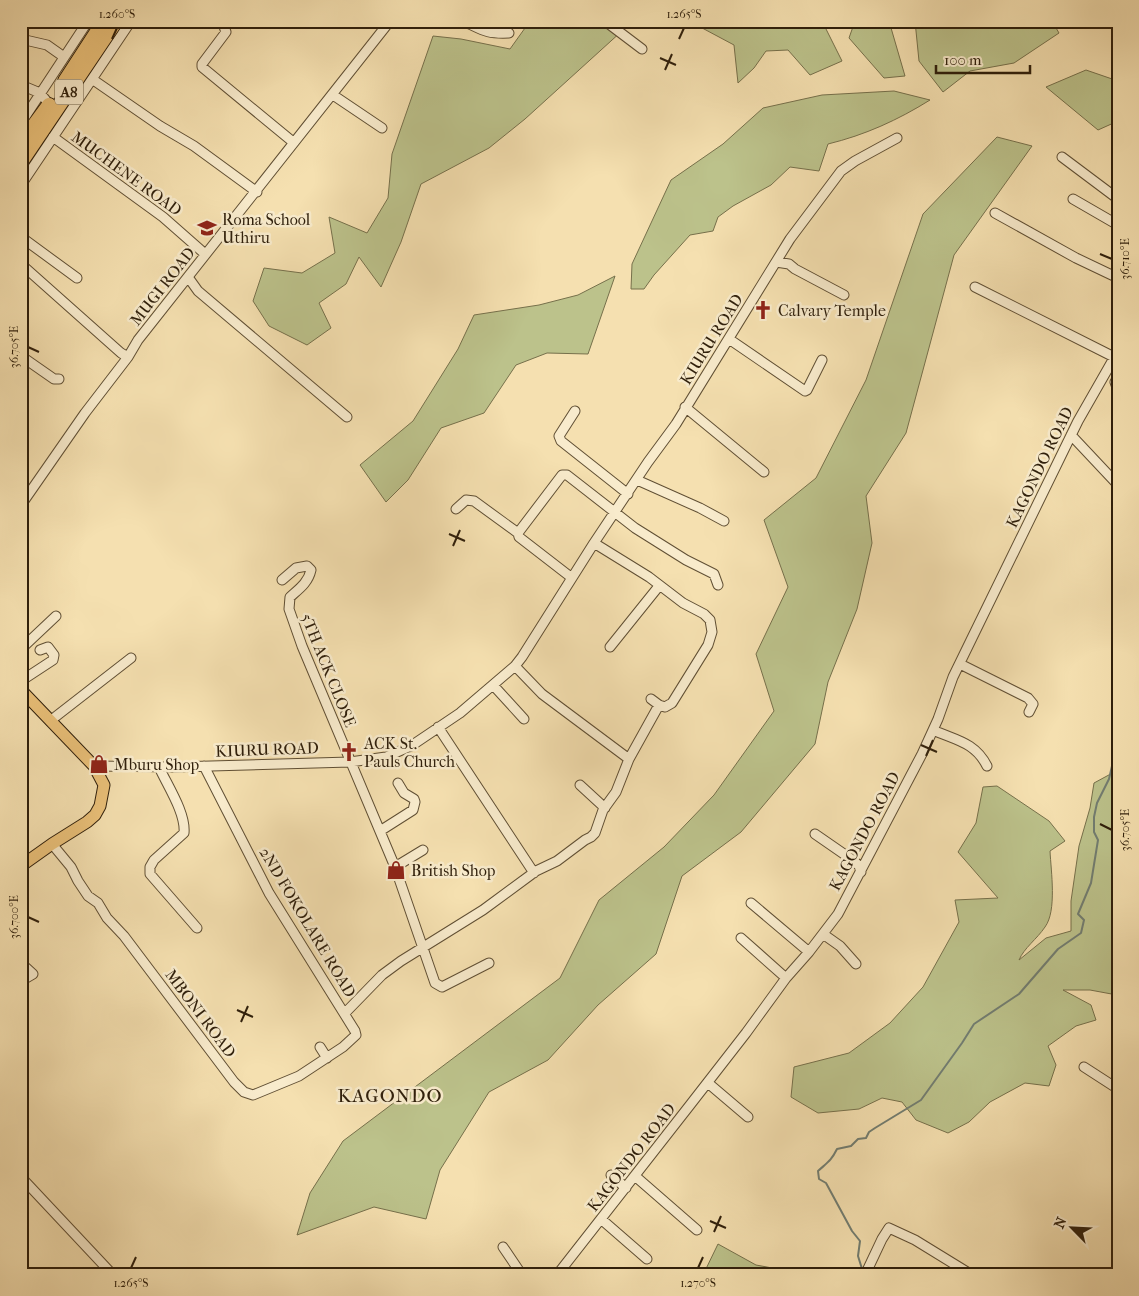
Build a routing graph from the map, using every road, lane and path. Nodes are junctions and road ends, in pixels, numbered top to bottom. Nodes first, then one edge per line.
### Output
1 (88, 21) edge
2 (104, 21) edge
3 (116, 21) edge
4 (132, 21) edge
5 (222, 21) edge
6 (390, 21) edge
7 (463, 21) edge
8 (605, 21) edge
9 (509, 33) dead end
10 (21, 39) edge
11 (642, 49) dead end
12 (64, 57) junction
13 (92, 79) junction
14 (21, 85) edge
15 (40, 93) junction
16 (333, 95) junction
17 (49, 104) junction
18 (21, 123) edge
19 (382, 128) dead end
20 (53, 137) junction
21 (897, 138) dead end
22 (294, 142) junction
23 (21, 144) edge
24 (1062, 157) dead end
25 (21, 162) edge
26 (21, 185) edge
27 (257, 192) junction
28 (1073, 199) dead end
29 (1118, 199) edge
30 (995, 213) dead end
31 (1118, 225) edge
32 (21, 237) edge
33 (205, 254) junction
34 (776, 262) junction
35 (21, 264) edge
36 (188, 277) junction
37 (77, 278) dead end
38 (1118, 278) edge
39 (976, 287) dead end
40 (844, 295) dead end
41 (729, 339) junction
42 (1116, 354) edge
43 (21, 356) edge
44 (128, 357) junction
45 (822, 360) dead end
46 (1118, 369) edge
47 (1118, 377) edge
48 (59, 380) dead end
49 (1118, 390) edge
50 (686, 407) junction
51 (575, 411) dead end
52 (348, 417) dead end
53 (1071, 435) junction
54 (764, 472) dead end
55 (637, 480) junction
56 (1118, 485) edge
57 (628, 494) junction
58 (21, 505) edge
59 (456, 509) dead end
60 (615, 513) junction
61 (724, 521) dead end
62 (518, 534) junction
63 (594, 543) junction
64 (572, 578) junction
65 (282, 580) dead end
66 (718, 585) dead end
67 (659, 586) junction
68 (56, 616) dead end
69 (610, 647) dead end
70 (21, 649) edge
71 (40, 650) dead end
72 (131, 658) dead end
73 (960, 664) junction
74 (515, 666) junction
75 (21, 681) edge
76 (493, 685) junction
77 (23, 695) edge
78 (651, 699) dead end
79 (659, 705) junction
80 (1029, 712) dead end
81 (524, 719) dead end
82 (50, 720) junction
83 (438, 728) junction
84 (933, 730) junction
85 (627, 758) junction
86 (350, 762) junction
87 (94, 766) junction
88 (204, 766) junction
89 (987, 766) dead end
90 (159, 767) junction
91 (398, 783) dead end
92 (580, 785) dead end
93 (605, 808) junction
94 (380, 831) junction
95 (815, 834) dead end
96 (52, 844) junction
97 (423, 850) dead end
98 (21, 866) edge
99 (395, 868) junction
100 (861, 872) junction
101 (534, 873) junction
102 (750, 903) dead end
103 (197, 928) dead end
104 (822, 934) junction
105 (741, 938) dead end
106 (423, 946) junction
107 (809, 952) junction
108 (21, 963) edge
109 (489, 963) dead end
110 (856, 964) dead end
111 (786, 978) junction
112 (21, 981) edge
113 (345, 1013) junction
114 (353, 1039) joint
115 (320, 1047) dead end
116 (327, 1058) junction
117 (1084, 1067) dead end
118 (708, 1083) junction
119 (1118, 1089) edge
120 (748, 1118) dead end
121 (611, 1175) dead end
122 (635, 1176) junction
123 (21, 1177) edge
124 (626, 1188) junction
125 (601, 1219) junction
126 (697, 1230) dead end
127 (503, 1247) dead end
128 (647, 1259) dead end
129 (113, 1275) edge
130 (522, 1275) edge
131 (557, 1275) edge
132 (865, 1275) edge
133 (972, 1275) edge

1 - 12 street
2 - 17 highway, A8
3 - 25 highway, A8
4 - 13 street
5 - 22 street
6 - 16 street, MUGI ROAD
7 - 9 street
8 - 11 street
10 - 12 street
12 - 15 street
13 - 20 street
13 - 27 street
14 - 15 street
15 - 17 street
15 - 18 street
16 - 19 street
16 - 22 street, MUGI ROAD
17 - 23 highway, A8
20 - 26 street
20 - 33 street, MUCHENE ROAD
21 - 34 street, KIURU ROAD
22 - 27 street, MUGI ROAD
24 - 29 street
27 - 33 street, MUGI ROAD
28 - 31 street
30 - 38 street
32 - 37 street
33 - 36 street, MUGI ROAD
34 - 40 street
34 - 41 street, KIURU ROAD
35 - 44 street
36 - 44 street, MUGI ROAD
36 - 52 street
39 - 42 street
41 - 45 street
41 - 50 street, KIURU ROAD
42 - 46 street
42 - 53 street, KAGONDO ROAD
43 - 48 street
44 - 58 street, MUGI ROAD
47 - 49 street
50 - 54 street
50 - 55 street, KIURU ROAD
51 - 57 street
53 - 56 street
53 - 73 street, KAGONDO ROAD
55 - 57 street, KIURU ROAD
55 - 61 street
57 - 60 street, KIURU ROAD
59 - 62 street
60 - 62 street
60 - 63 street, KIURU ROAD
60 - 66 street
62 - 64 street
63 - 64 street, KIURU ROAD
63 - 67 street
64 - 74 street, KIURU ROAD
65 - 86 street, 5TH ACK CLOSE
67 - 69 street
67 - 79 street
68 - 70 street
71 - 75 street
72 - 82 street
73 - 80 street
73 - 84 street, KAGONDO ROAD
74 - 76 street, KIURU ROAD
74 - 85 street
76 - 81 street
76 - 83 street, KIURU ROAD
77 - 82 main road
78 - 79 street
79 - 85 street
82 - 87 main road
83 - 86 street, KIURU ROAD
83 - 101 street
84 - 89 street
84 - 100 street, KAGONDO ROAD
85 - 93 street
86 - 88 street, KIURU ROAD
86 - 94 street
87 - 90 street, KIURU ROAD
87 - 96 main road
88 - 90 street, KIURU ROAD
88 - 113 street, 2ND FOKOLARE ROAD
90 - 103 street
91 - 94 street
92 - 93 street
93 - 101 street
94 - 99 street
95 - 100 street
96 - 98 main road
96 - 116 street, MBONI ROAD
97 - 99 street
99 - 106 street
100 - 104 street, KAGONDO ROAD
101 - 106 street
102 - 107 street
104 - 107 street, KAGONDO ROAD
104 - 110 street
105 - 111 street
106 - 109 street
106 - 113 street
107 - 111 street, KAGONDO ROAD
108 - 112 street
111 - 118 street, KAGONDO ROAD
113 - 114 street, 2ND FOKOLARE ROAD
114 - 116 street, MBONI ROAD
115 - 116 street
117 - 119 street
118 - 120 street
118 - 122 street, KAGONDO ROAD
121 - 124 street
122 - 124 street, KAGONDO ROAD
122 - 126 street
123 - 129 street
124 - 125 street, KAGONDO ROAD
125 - 128 street
125 - 131 street, KAGONDO ROAD
127 - 130 street
132 - 133 street

